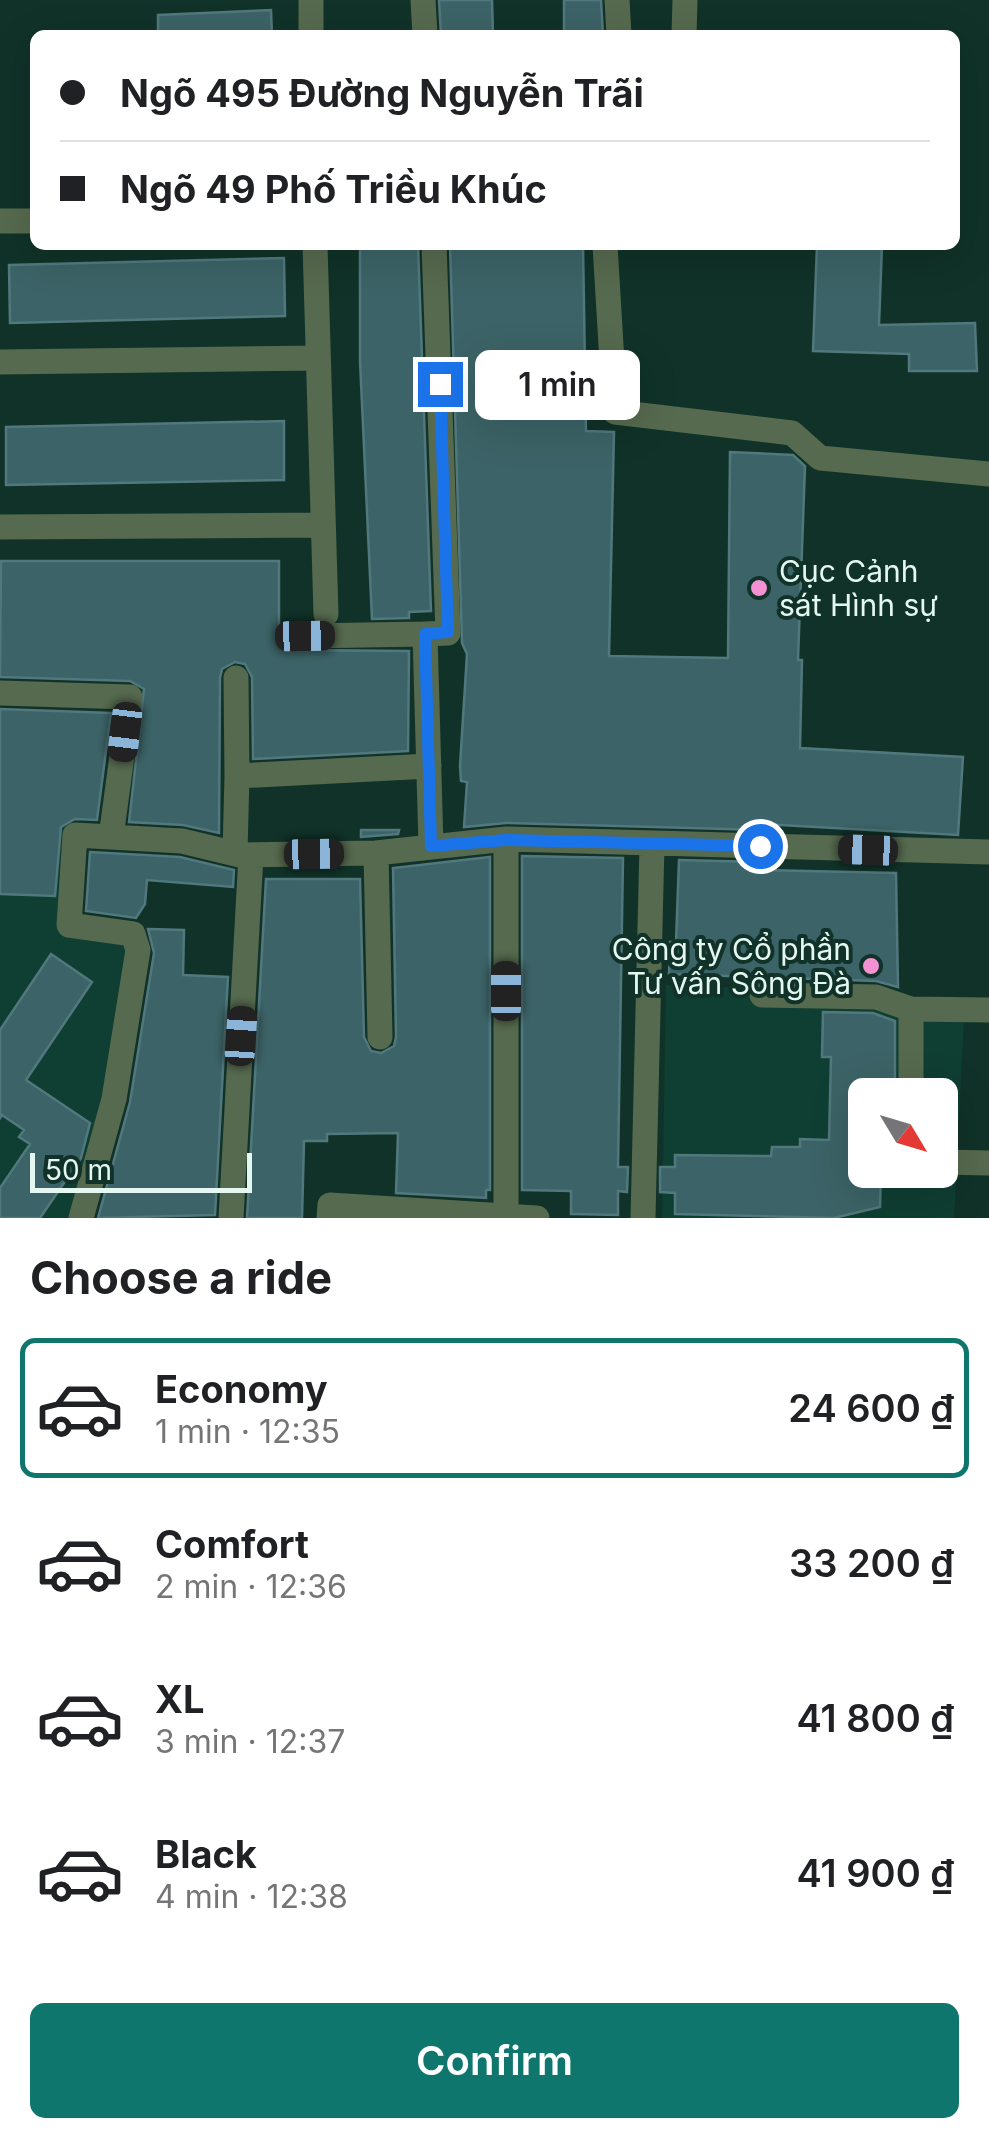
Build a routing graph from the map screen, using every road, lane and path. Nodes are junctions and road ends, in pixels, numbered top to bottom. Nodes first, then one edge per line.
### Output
1 (311, 0) edge
2 (423, 0) edge
3 (618, 0) edge
4 (685, 0) edge
5 (312, 30) edge
6 (425, 30) edge
7 (618, 30) edge
8 (684, 30) edge
9 (30, 221) edge
10 (0, 222) edge
11 (316, 250) edge
12 (434, 250) edge
13 (605, 250) edge
14 (318, 358) junction
15 (0, 362) edge
16 (989, 474) edge
17 (320, 525) junction
18 (0, 527) edge
19 (326, 614) dead end
20 (425, 634) junction
21 (305, 636) dead end
22 (236, 678) dead end
23 (0, 693) edge
24 (429, 766) junction
25 (237, 776) junction
26 (111, 837) junction
27 (506, 840) junction
28 (652, 844) junction
29 (431, 846) junction
30 (989, 852) edge
31 (376, 853) junction
32 (243, 854) junction
33 (762, 995) dead end
34 (910, 1009) junction
35 (989, 1010) edge
36 (380, 1037) dead end
37 (911, 1078) edge
38 (958, 1162) edge
39 (989, 1163) edge
40 (81, 1218) edge
41 (231, 1218) edge
42 (329, 1218) edge
43 (506, 1218) edge
44 (537, 1218) edge
45 (643, 1218) edge

1 - 5 street
2 - 6 street
3 - 7 street
4 - 8 street
9 - 10 street
11 - 14 street
12 - 20 street
13 - 16 street
14 - 15 street
14 - 17 street
17 - 18 street
17 - 19 street
20 - 21 street
20 - 24 street
22 - 25 street
23 - 26 street
24 - 25 street
24 - 29 street
25 - 32 street
26 - 32 street
26 - 40 street
27 - 28 street
27 - 29 street
27 - 43 street
28 - 30 street
28 - 45 street
29 - 31 street
31 - 32 street
31 - 36 street
32 - 41 street
33 - 34 street
34 - 35 street
34 - 37 street
38 - 39 street
42 - 43 street
43 - 44 street

